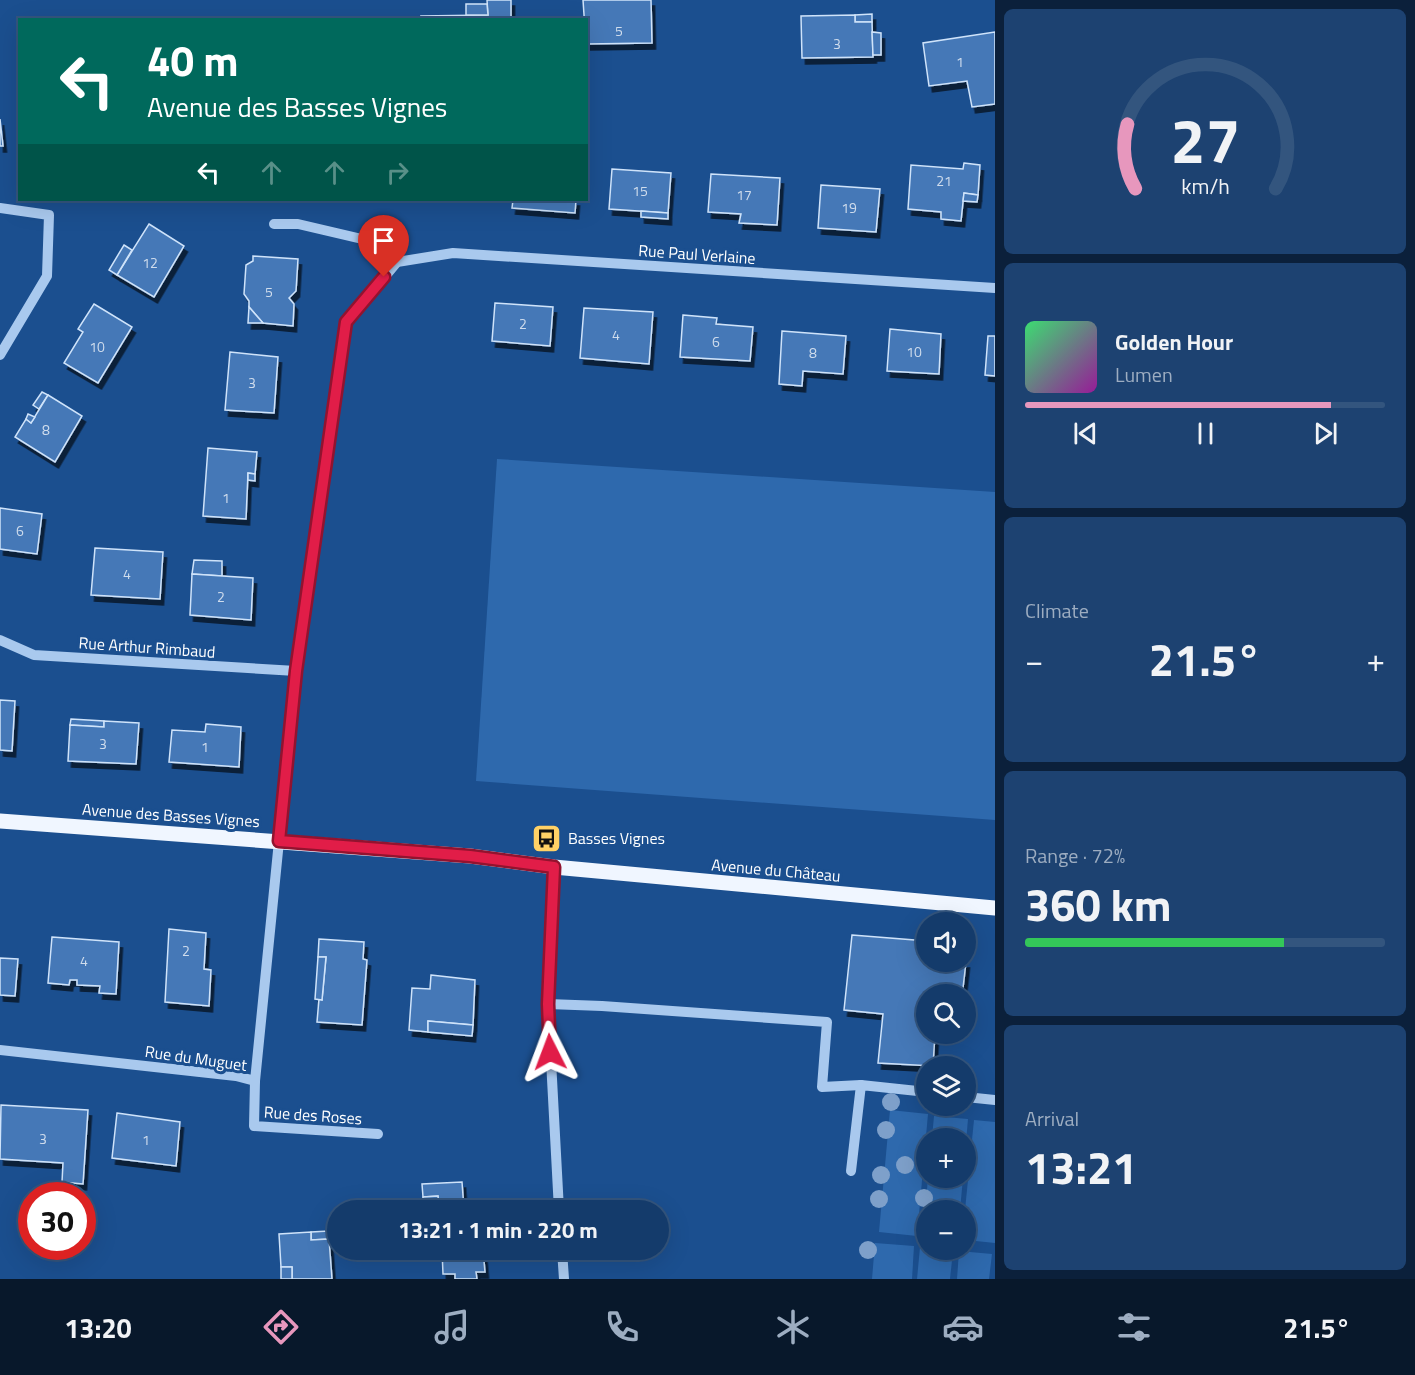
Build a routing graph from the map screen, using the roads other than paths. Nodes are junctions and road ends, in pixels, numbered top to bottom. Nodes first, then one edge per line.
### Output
1 (0, 208) edge
2 (274, 224) dead end
3 (397, 262) junction
4 (995, 288) edge
5 (0, 355) edge
6 (0, 640) edge
7 (296, 671) junction
8 (0, 821) edge
9 (279, 841) junction
10 (554, 867) junction
11 (995, 908) edge
12 (548, 1004) junction
13 (0, 1050) edge
14 (255, 1081) junction
15 (861, 1085) junction
16 (916, 1091) edge
17 (976, 1098) edge
18 (995, 1100) edge
19 (378, 1134) dead end
20 (851, 1171) dead end
21 (558, 1200) edge
22 (563, 1260) edge
23 (564, 1279) edge

1 - 5 street
2 - 3 street
3 - 4 street, Rue Paul Verlaine
3 - 7 street
6 - 7 street, Rue Arthur Rimbaud
7 - 9 street
8 - 9 main road, Avenue des Basses Vignes
9 - 10 main road, Avenue des Basses Vignes
9 - 14 street, Rue du Muguet
10 - 11 main road, Avenue du Château
10 - 12 street
12 - 15 street
12 - 21 street
13 - 14 street, Rue du Muguet
14 - 19 street, Rue des Roses
15 - 16 street
15 - 20 street
17 - 18 street
22 - 23 street

